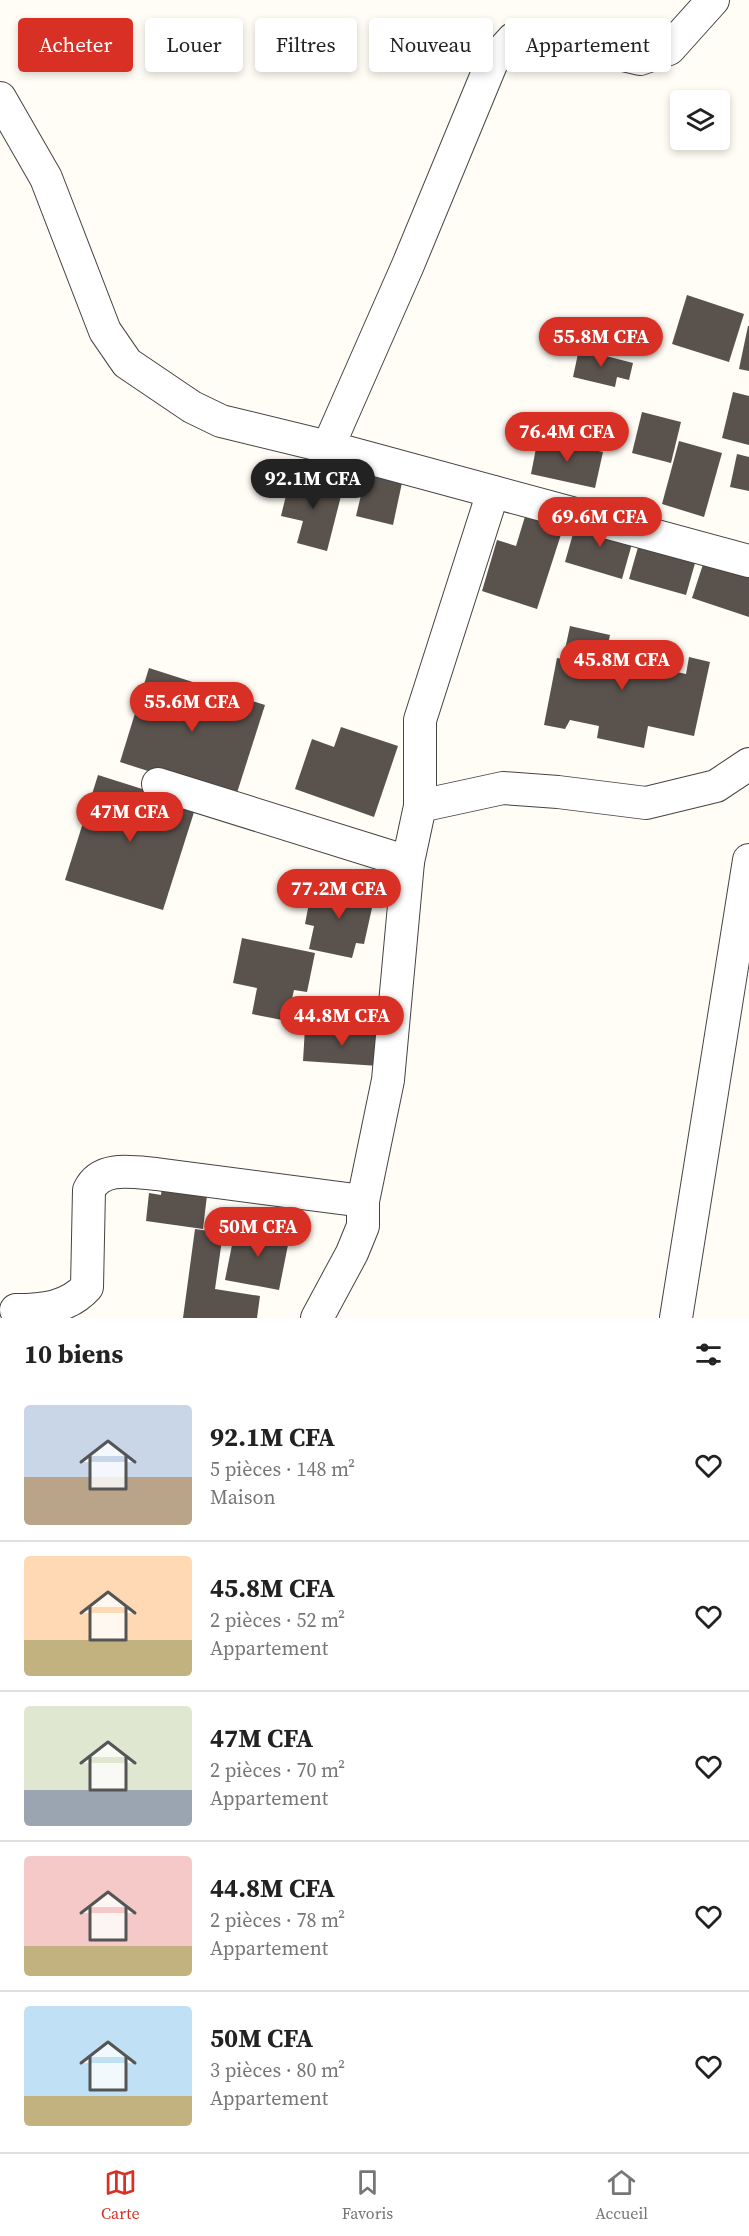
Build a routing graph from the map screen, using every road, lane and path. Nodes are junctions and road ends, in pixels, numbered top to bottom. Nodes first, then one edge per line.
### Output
1 (713, 0) edge
2 (0, 98) edge
3 (328, 447) junction
4 (493, 492) junction
5 (749, 561) edge
6 (749, 764) edge
7 (158, 784) dead end
8 (420, 806) junction
9 (749, 860) edge
10 (408, 862) junction
11 (363, 1202) junction
12 (16, 1310) dead end
13 (317, 1318) edge
14 (676, 1318) edge

1 - 3 street
2 - 3 street
3 - 4 street
4 - 5 street
4 - 8 street
6 - 8 street
7 - 10 street
8 - 10 street
9 - 14 street
10 - 11 street
11 - 12 street
11 - 13 street

